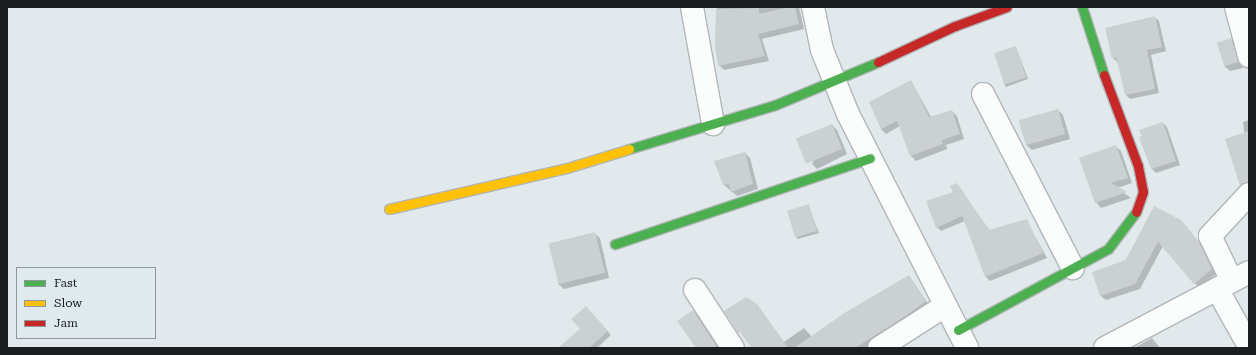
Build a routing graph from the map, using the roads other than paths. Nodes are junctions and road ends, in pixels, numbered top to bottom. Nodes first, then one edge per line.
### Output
1 (692, 7) edge
2 (813, 7) edge
3 (1007, 7) edge
4 (1082, 7) edge
5 (1236, 7) edge
6 (1249, 56) edge
7 (835, 82) junction
8 (983, 94) dead end
9 (713, 124) junction
10 (870, 158) junction
11 (1249, 194) edge
12 (389, 209) dead end
13 (615, 244) dead end
14 (1073, 268) junction
15 (1233, 281) edge
16 (696, 290) dead end
17 (945, 306) junction
18 (962, 339) edge
19 (1249, 346) edge
20 (733, 348) edge
21 (880, 348) edge
22 (1105, 348) edge

1 - 9 street
2 - 7 street
3 - 7 street
4 - 14 street
5 - 6 street
7 - 9 street
7 - 10 street
8 - 14 street
9 - 12 street
10 - 13 street
10 - 17 street
11 - 15 street
14 - 18 street
15 - 19 street
15 - 22 street
16 - 20 street
17 - 18 street
17 - 21 street

